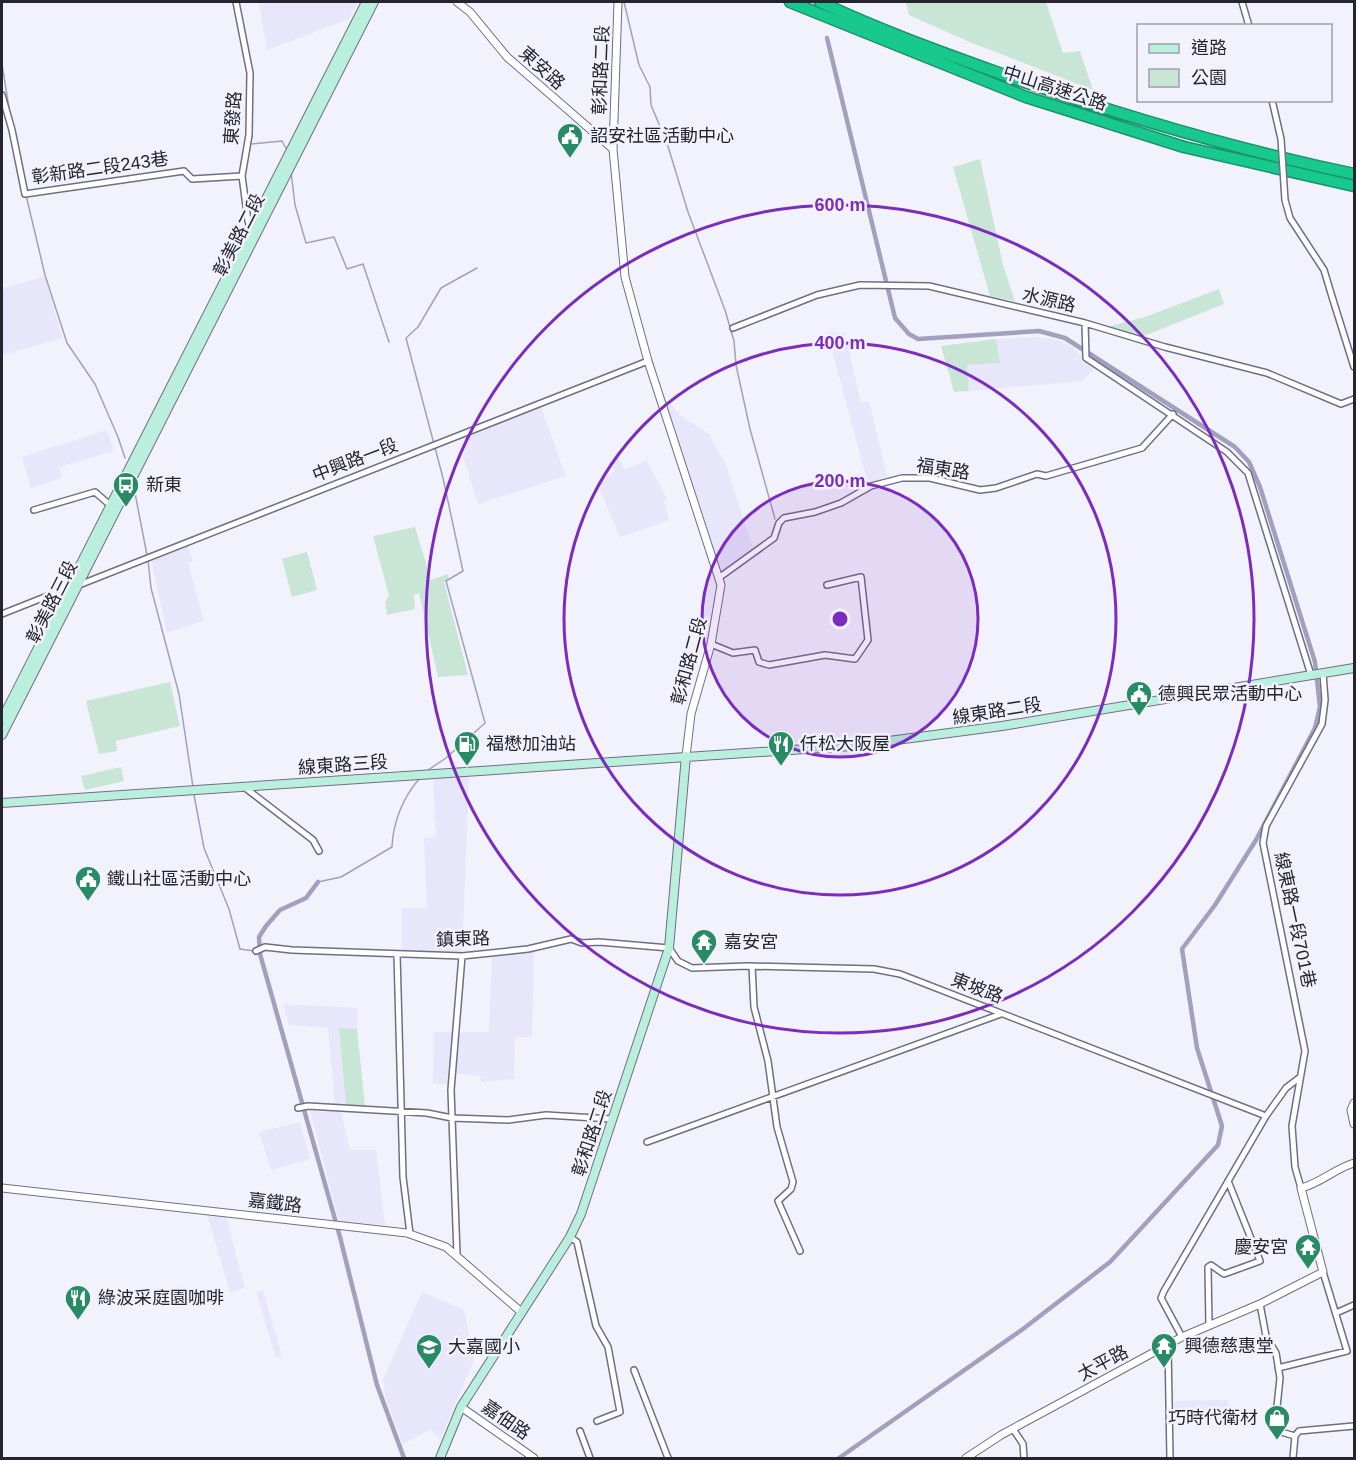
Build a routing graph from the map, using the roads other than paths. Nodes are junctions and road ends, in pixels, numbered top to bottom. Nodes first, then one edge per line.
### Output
1 (236, 2) edge
2 (366, 2) edge
3 (374, 2) edge
4 (457, 2) edge
5 (618, 2) edge
6 (790, 2) edge
7 (820, 2) edge
8 (1242, 2) edge
9 (1249, 24) edge
10 (2, 95) edge
11 (1272, 102) edge
12 (613, 149) junction
13 (1354, 174) edge
14 (242, 176) junction
15 (1354, 186) edge
16 (254, 231) junction
17 (1085, 323) junction
18 (733, 328) dead end
19 (648, 361) junction
20 (1354, 367) edge
21 (1354, 399) edge
22 (1173, 414) junction
23 (127, 480) junction
24 (110, 505) junction
25 (34, 510) dead end
26 (720, 577) junction
27 (827, 585) dead end
28 (73, 587) junction
29 (2, 614) edge
30 (711, 644) junction
31 (1354, 668) edge
32 (1318, 674) junction
33 (2, 719) edge
34 (2, 735) edge
35 (686, 756) junction
36 (244, 788) junction
37 (2, 803) edge
38 (319, 851) dead end
39 (669, 948) junction
40 (256, 951) dead end
41 (398, 954) junction
42 (462, 956) junction
43 (752, 966) junction
44 (1001, 1014) junction
45 (1299, 1078) junction
46 (772, 1096) junction
47 (1354, 1103) edge
48 (303, 1107) dead end
49 (401, 1112) junction
50 (1266, 1116) junction
51 (452, 1118) junction
52 (612, 1119) junction
53 (1354, 1124) edge
54 (647, 1142) dead end
55 (1354, 1162) edge
56 (1228, 1181) junction
57 (2, 1188) edge
58 (1301, 1188) junction
59 (410, 1234) junction
60 (570, 1237) junction
61 (800, 1251) dead end
62 (457, 1255) junction
63 (1323, 1272) junction
64 (1260, 1304) junction
65 (1354, 1305) edge
66 (520, 1311) junction
67 (1354, 1311) edge
68 (1336, 1313) junction
69 (1209, 1326) junction
70 (1182, 1337) junction
71 (1168, 1345) junction
72 (1278, 1368) junction
73 (634, 1370) dead end
74 (460, 1407) junction
75 (597, 1421) dead end
76 (1354, 1426) edge
77 (1013, 1429) junction
78 (580, 1431) dead end
79 (1295, 1436) junction
80 (440, 1458) edge
81 (534, 1458) edge
82 (590, 1458) edge
83 (668, 1458) edge
84 (966, 1458) edge
85 (1024, 1458) edge
86 (1170, 1458) edge
87 (1293, 1458) edge

1 - 14 street, 東發路
2 - 16 main road, 彰美路二段
3 - 16 main road, 彰美路二段
4 - 12 street, 東安路
5 - 12 street, 彰和路二段
6 - 15 highway, 中山高速公路
7 - 13 highway, 中山高速公路
8 - 9 street
10 - 14 street, 彰新路二段243巷
11 - 20 street, bridge
12 - 19 street, 彰和路二段
14 - 16 street, 東發路
16 - 23 main road, 彰美路二段
17 - 18 street, 水源路
17 - 21 street, 水源路
17 - 22 street, 線東路一段701巷
19 - 26 street, 彰和路二段
19 - 28 street, 中興路一段
22 - 26 street, 福東路
22 - 32 street, 線東路一段701巷
23 - 24 main road, 彰美路三段
23 - 28 main road, 彰美路三段
24 - 25 street
24 - 28 main road, 彰美路三段
26 - 30 street, 彰和路二段
27 - 30 street
28 - 29 street, 中興路一段
28 - 33 main road, 彰美路三段
28 - 34 main road, 彰美路三段
30 - 35 street, 彰和路二段
31 - 32 main road, 線東路二段
32 - 35 main road, 線東路二段
32 - 45 street, 線東路一段701巷
35 - 36 main road, 線東路三段
35 - 39 main road, 彰和路二段
36 - 37 main road, 線東路三段
36 - 38 street
39 - 42 street, 鎮東路
39 - 43 street, 東坡路
39 - 52 main road, 彰和路二段
40 - 41 street, 鎮東路
41 - 42 street, 鎮東路
41 - 49 street
42 - 51 street
43 - 44 street, 東坡路
43 - 46 street
44 - 46 street
44 - 50 street, 東坡路
45 - 50 street
45 - 58 street, 線東路一段701巷
46 - 54 street
46 - 61 street
47 - 53 street
48 - 49 street
49 - 51 street
49 - 59 street
50 - 56 street
51 - 52 street
51 - 62 street
52 - 60 main road, 彰和路二段
55 - 58 street
56 - 69 street
56 - 70 street
57 - 59 street, 嘉鐵路
58 - 63 street
59 - 62 street, 嘉鐵路
60 - 66 main road, 彰和路二段
60 - 75 street
62 - 66 street, 嘉鐵路
63 - 64 street, 太平路
63 - 68 street
64 - 69 street, 太平路
64 - 72 street
65 - 67 street
65 - 68 street
66 - 74 main road, 彰和路二段
68 - 72 street
69 - 70 street, 太平路
70 - 71 street, 太平路
71 - 77 street, 太平路
71 - 86 street
72 - 79 street
73 - 83 street
74 - 80 main road, 彰和路二段
74 - 81 street, 嘉佃路
76 - 79 street
77 - 84 street, 太平路
77 - 85 street
78 - 82 street
79 - 87 street

